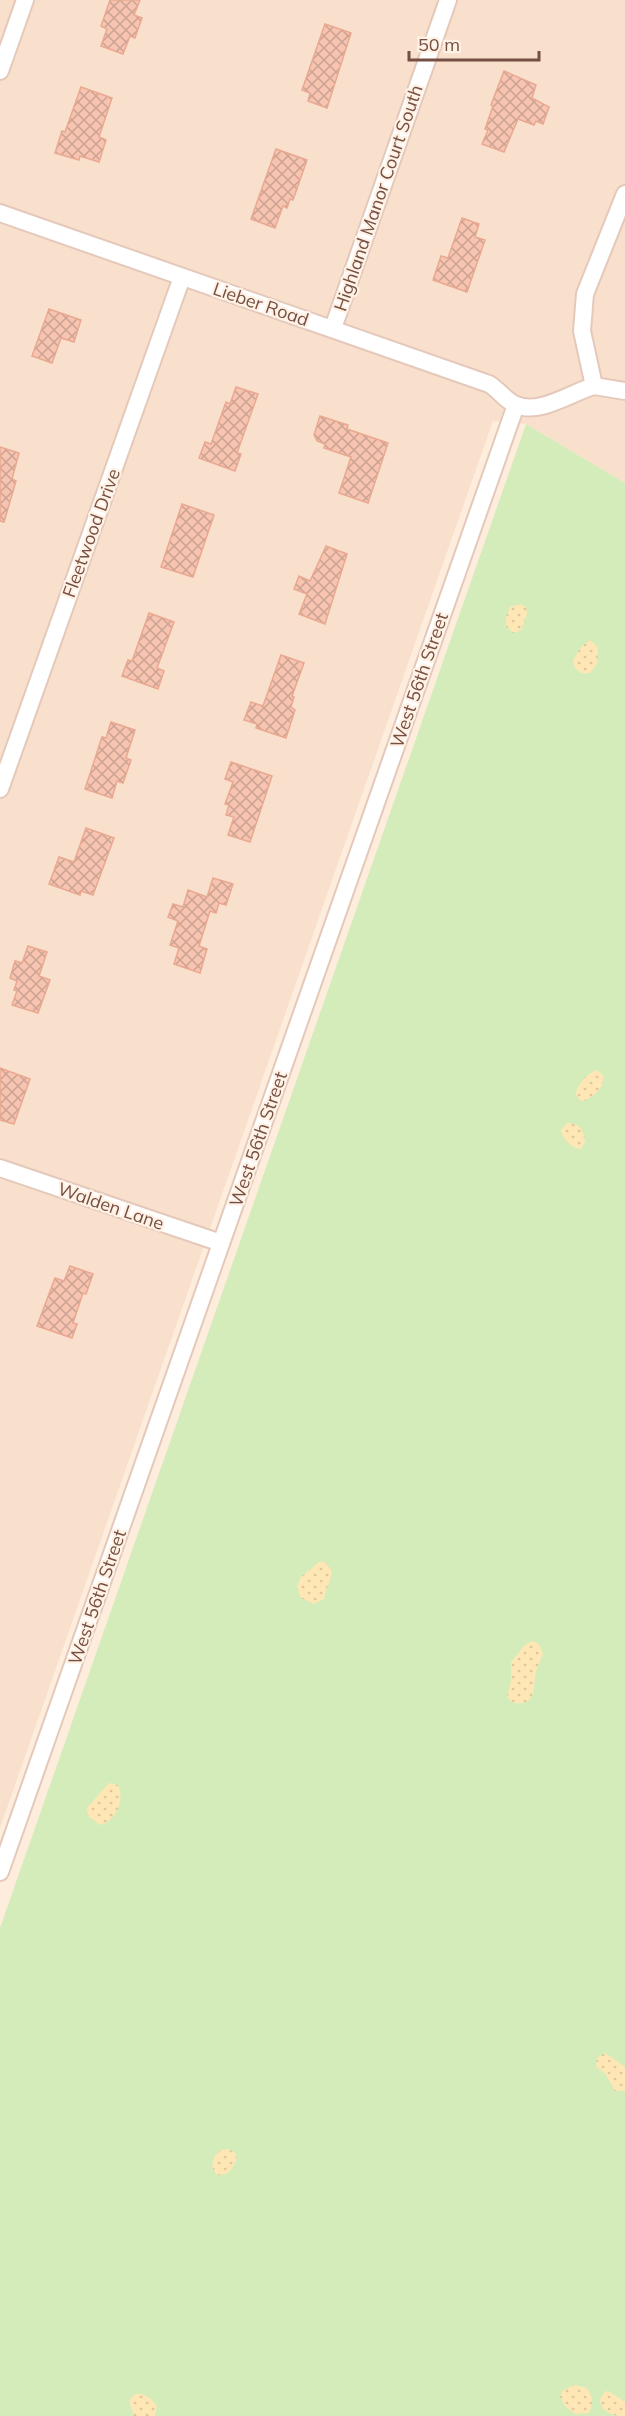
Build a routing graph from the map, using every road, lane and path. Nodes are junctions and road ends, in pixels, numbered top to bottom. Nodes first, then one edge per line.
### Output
1 (25, 0) edge
2 (448, 0) edge
3 (0, 71) edge
4 (625, 194) edge
5 (0, 213) edge
6 (182, 276) junction
7 (333, 328) junction
8 (594, 386) junction
9 (625, 391) edge
10 (516, 405) junction
11 (0, 789) edge
12 (0, 1168) edge
13 (221, 1243) junction
14 (0, 1872) edge

1 - 3 street
2 - 7 street, Highland Manor Court South
4 - 8 street
5 - 6 street, Lieber Road
6 - 7 street, Lieber Road
6 - 11 street, Fleetwood Drive
7 - 10 street, Lieber Road
8 - 9 street
8 - 10 street
10 - 13 street, West 56th Street
12 - 13 street, Walden Lane
13 - 14 street, West 56th Street

